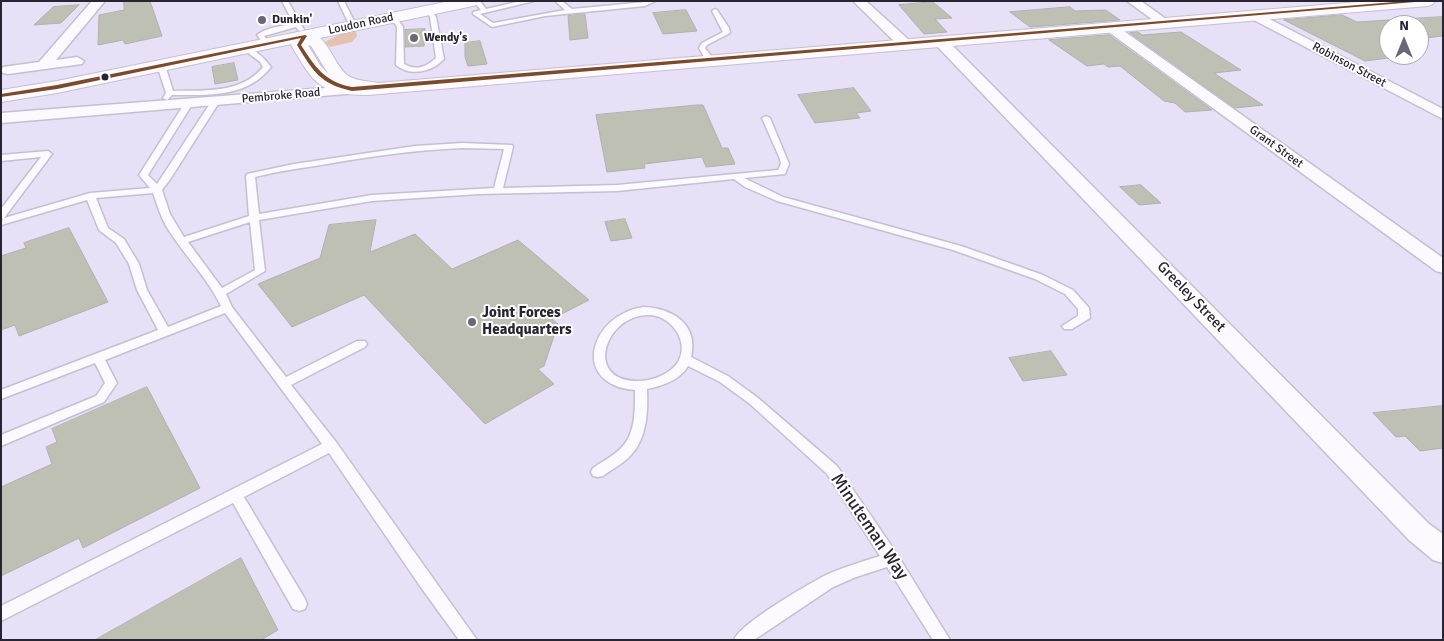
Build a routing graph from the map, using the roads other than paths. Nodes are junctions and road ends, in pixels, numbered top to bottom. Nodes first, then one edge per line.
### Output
1 (99, 1) edge
2 (284, 1) edge
3 (341, 1) edge
4 (531, 1) edge
5 (558, 1) edge
6 (653, 1) edge
7 (859, 1) edge
8 (1133, 1) edge
9 (1428, 1) edge
10 (478, 4) edge
11 (1256, 8) edge
12 (429, 10) junction
13 (571, 11) junction
14 (715, 11) dead end
15 (394, 18) junction
16 (1164, 22) junction
17 (356, 25) junction
18 (1110, 27) junction
19 (301, 30) junction
20 (940, 41) junction
21 (905, 44) junction
22 (246, 48) junction
23 (710, 60) junction
24 (77, 61) dead end
25 (161, 65) junction
26 (44, 73) junction
27 (417, 78) junction
28 (3, 81) edge
29 (248, 83) junction
30 (374, 88) junction
31 (1, 96) edge
32 (166, 99) junction
33 (239, 99) junction
34 (216, 101) junction
35 (189, 103) junction
36 (1443, 115) edge
37 (1, 118) edge
38 (766, 118) dead end
39 (1, 158) edge
40 (736, 177) junction
41 (157, 190) junction
42 (498, 190) junction
43 (90, 196) junction
44 (1, 216) edge
45 (254, 218) junction
46 (1, 222) edge
47 (182, 241) junction
48 (1443, 267) edge
49 (220, 293) junction
50 (227, 308) junction
51 (1068, 326) dead end
52 (166, 332) junction
53 (361, 344) dead end
54 (98, 358) junction
55 (685, 359) junction
56 (284, 383) junction
57 (641, 386) junction
58 (1, 395) edge
59 (1, 441) edge
60 (331, 446) junction
61 (598, 472) dead end
62 (236, 495) junction
63 (1443, 551) edge
64 (892, 559) junction
65 (299, 604) dead end
66 (1, 614) edge
67 (469, 640) edge
68 (742, 640) edge
69 (942, 640) edge

1 - 26 street
2 - 19 lane
3 - 17 lane
4 - 10 lane
5 - 13 lane
6 - 13 lane
7 - 21 street
8 - 16 street
9 - 11 street, Pembroke Road
10 - 12 street, Loudon Road
10 - 13 lane
11 - 16 street, Pembroke Road
11 - 36 street, Robinson Street
12 - 15 street, Loudon Road
12 - 27 lane
14 - 23 lane
15 - 17 street, Loudon Road
15 - 27 lane
16 - 18 street, Pembroke Road
17 - 19 street, Loudon Road
18 - 20 street, Pembroke Road
18 - 48 street, Grant Street
19 - 22 street, Loudon Road
19 - 30 street
20 - 21 street, Pembroke Road
20 - 63 street, Greeley Street
21 - 23 street, Pembroke Road
22 - 25 street, Loudon Road
22 - 29 lane
23 - 27 street, Pembroke Road
24 - 26 street
25 - 26 street, Loudon Road
25 - 31 street, Loudon Road
25 - 32 lane
26 - 28 street, Loudon Road
27 - 30 street, Pembroke Road
29 - 32 lane
29 - 33 lane
30 - 33 street, Pembroke Road
32 - 35 street, Pembroke Road
32 - 37 street, Pembroke Road
33 - 34 street, Pembroke Road
34 - 35 street, Pembroke Road
34 - 41 lane
35 - 41 lane
38 - 40 lane
39 - 44 lane
40 - 42 lane
40 - 51 lane
41 - 43 lane
41 - 47 lane
42 - 45 lane
42 - 45 lane
43 - 46 lane
43 - 52 lane
45 - 47 lane
45 - 49 lane
47 - 49 lane
49 - 50 lane
50 - 52 lane
50 - 56 lane
52 - 54 lane
53 - 56 lane
54 - 58 lane
54 - 59 lane
55 - 57 lane
55 - 57 lane
55 - 64 lane, Minuteman Way
56 - 60 lane
57 - 61 lane
60 - 62 lane
60 - 67 lane
62 - 65 lane
62 - 66 lane
64 - 68 lane
64 - 69 lane, Minuteman Way

